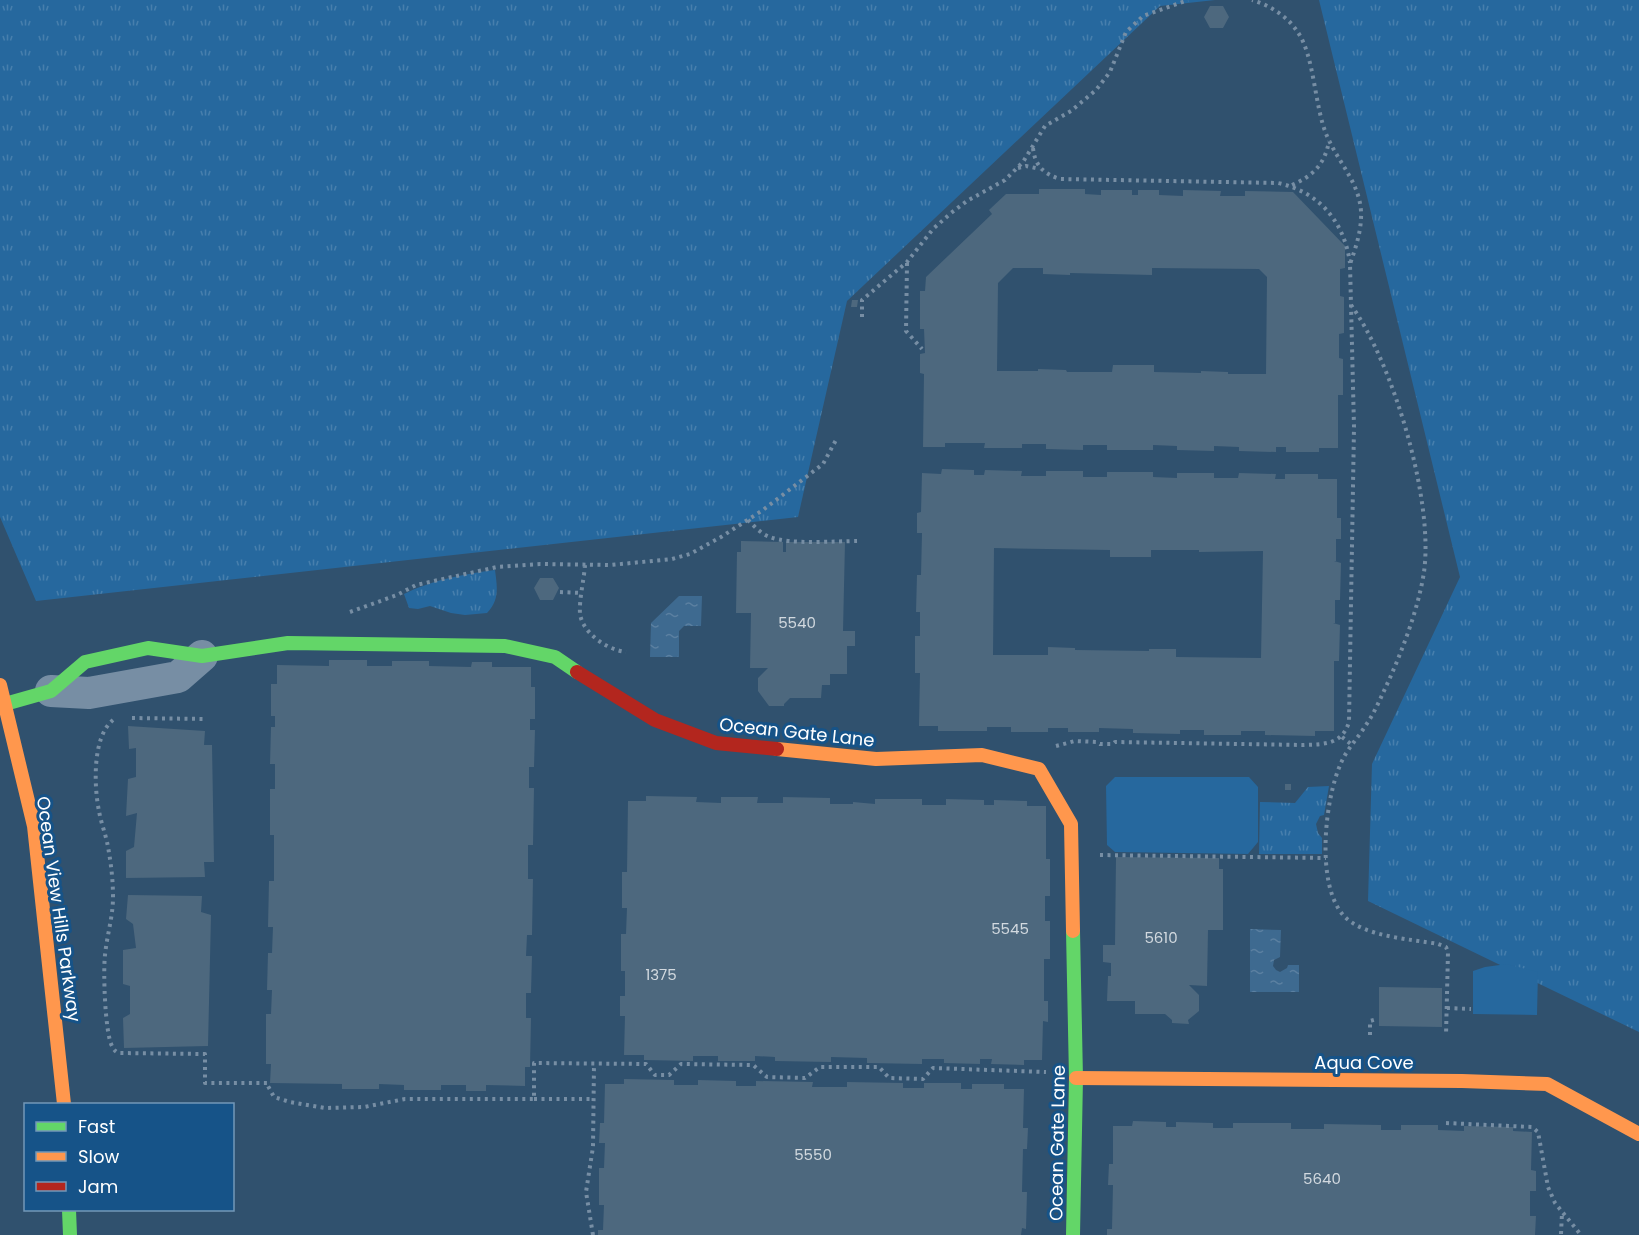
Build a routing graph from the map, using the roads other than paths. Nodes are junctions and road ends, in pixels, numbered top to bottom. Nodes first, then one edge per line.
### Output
1 (202, 656) joint
2 (0, 685) edge
3 (51, 691) joint
4 (4, 704) junction
5 (1076, 1078) junction
6 (64, 1103) edge
7 (1639, 1134) edge
8 (69, 1211) edge
9 (70, 1235) edge
10 (1073, 1235) edge

1 - 3 street
1 - 5 street, Ocean Gate Lane
2 - 4 street, Ocean View Hills Parkway
3 - 4 street
4 - 6 street, Ocean View Hills Parkway
5 - 7 street, Aqua Cove
5 - 10 street, Ocean Gate Lane
8 - 9 street

